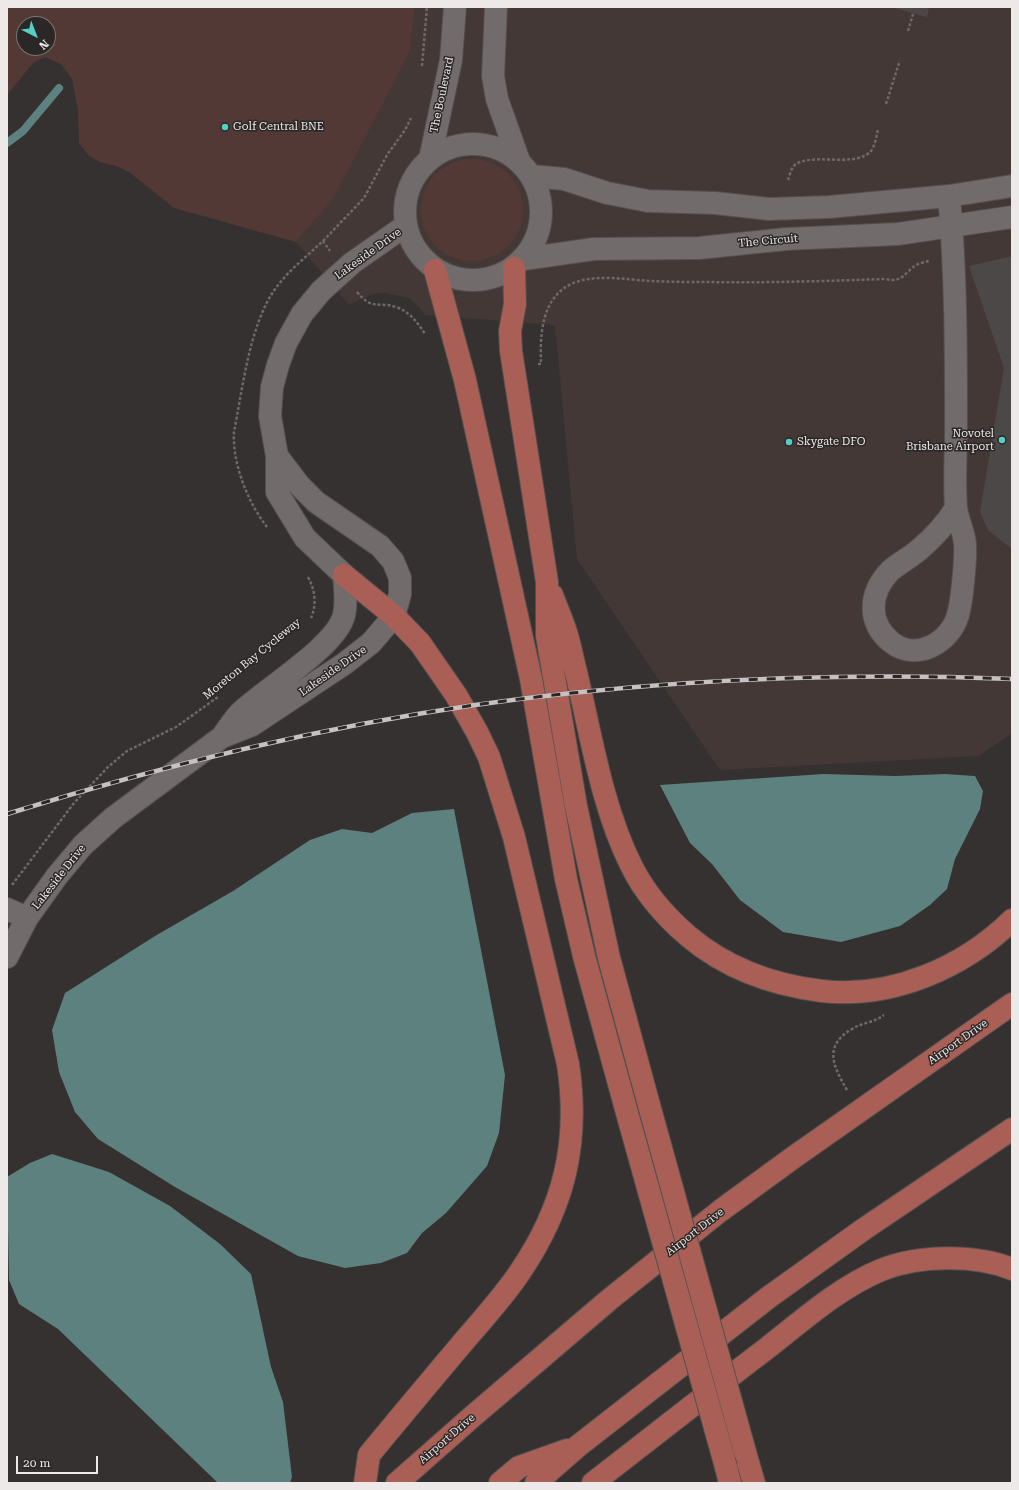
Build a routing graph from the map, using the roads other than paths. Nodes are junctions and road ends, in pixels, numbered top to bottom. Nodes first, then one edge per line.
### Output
1 (455, 7) edge
2 (496, 7) edge
3 (430, 159) junction
4 (525, 168) junction
5 (1012, 186) edge
6 (949, 196) junction
7 (1012, 217) edge
8 (405, 226) junction
9 (952, 227) junction
10 (519, 264) junction
11 (435, 270) junction
12 (277, 456) junction
13 (956, 508) junction
14 (344, 575) junction
15 (547, 582) junction
16 (394, 616) junction
17 (222, 737) junction
18 (7, 909) edge
19 (27, 918) junction
20 (1012, 920) edge
21 (7, 957) edge
22 (1012, 1004) edge
23 (1012, 1129) edge
24 (1012, 1269) edge
25 (578, 1446) junction
26 (728, 1475) edge
27 (365, 1483) edge
28 (398, 1483) edge
29 (500, 1483) edge
30 (536, 1483) edge
31 (593, 1483) edge
32 (754, 1483) edge

1 - 3 street, The Boulevard
2 - 4 street
3 - 4 street
3 - 8 street
4 - 6 street
4 - 10 street
5 - 6 street
6 - 9 street
7 - 9 street, The Circuit
8 - 11 street
8 - 12 street, Lakeside Drive
9 - 10 street, The Circuit
9 - 13 street
10 - 11 street
10 - 15 main road
11 - 26 main road, bridge
12 - 14 street, Lakeside Drive
12 - 16 street, Lakeside Drive
13 - 13 street
14 - 16 main road
14 - 17 street, Lakeside Drive
15 - 20 main road
15 - 32 main road, bridge
16 - 17 street, Lakeside Drive
16 - 27 main road
17 - 19 street, Lakeside Drive
18 - 19 street
19 - 21 street, Lakeside Drive
22 - 28 main road, Airport Drive
23 - 25 main road
24 - 31 main road
25 - 29 main road
25 - 30 main road

